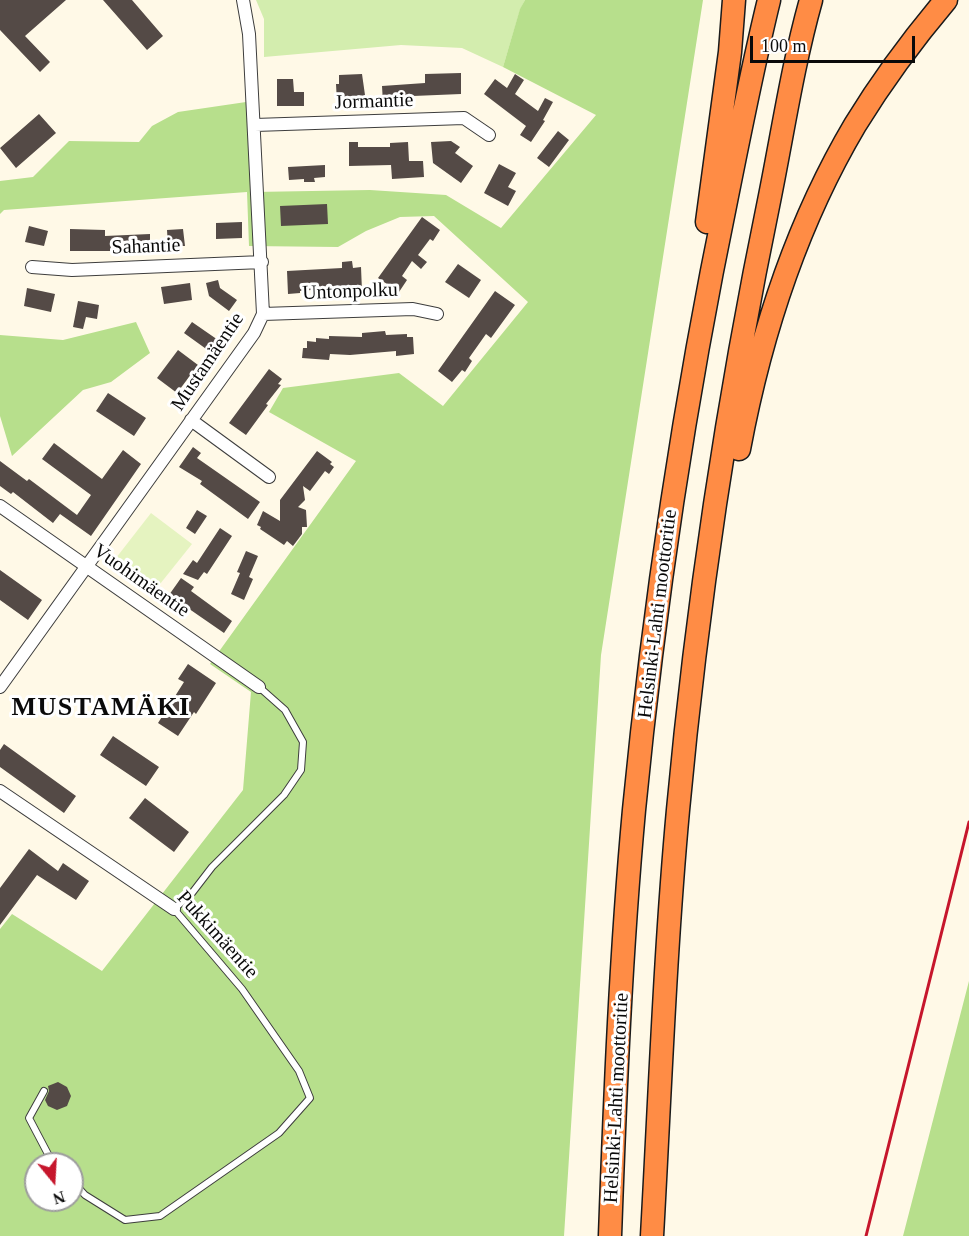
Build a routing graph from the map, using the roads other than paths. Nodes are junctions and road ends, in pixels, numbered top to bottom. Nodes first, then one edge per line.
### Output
1 (243, 0) edge
2 (734, 0) edge
3 (769, 0) edge
4 (811, 0) edge
5 (946, 0) edge
6 (255, 125) junction
7 (489, 135) dead end
8 (262, 262) junction
9 (32, 267) dead end
10 (263, 314) junction
11 (437, 314) dead end
12 (191, 420) junction
13 (678, 463) junction
14 (269, 477) dead end
15 (0, 506) edge
16 (86, 567) junction
17 (703, 592) junction
18 (0, 687) edge
19 (260, 687) joint
20 (0, 790) edge
21 (174, 909) junction
22 (44, 1091) dead end
23 (47, 1152) edge
24 (84, 1194) edge
25 (610, 1236) edge
26 (652, 1236) edge

1 - 6 street, Mustamäentie
2 - 13 highway
3 - 13 highway, Helsinki-Lahti moottoritie
4 - 17 highway
5 - 17 highway
6 - 7 street, Jormantie
6 - 8 street, Mustamäentie
8 - 9 street, Sahantie
8 - 10 street, Mustamäentie
10 - 11 street, Untonpolku
10 - 12 street, Mustamäentie
12 - 14 street
12 - 16 street, Mustamäentie
13 - 25 highway, Helsinki-Lahti moottoritie
15 - 16 street, Vuohimäentie
16 - 18 street, Mustamäentie
16 - 19 street, Vuohimäentie
17 - 26 highway
19 - 21 lane
20 - 21 street, Pukkimäentie
21 - 24 lane, Pukkimäentie
22 - 23 lane

